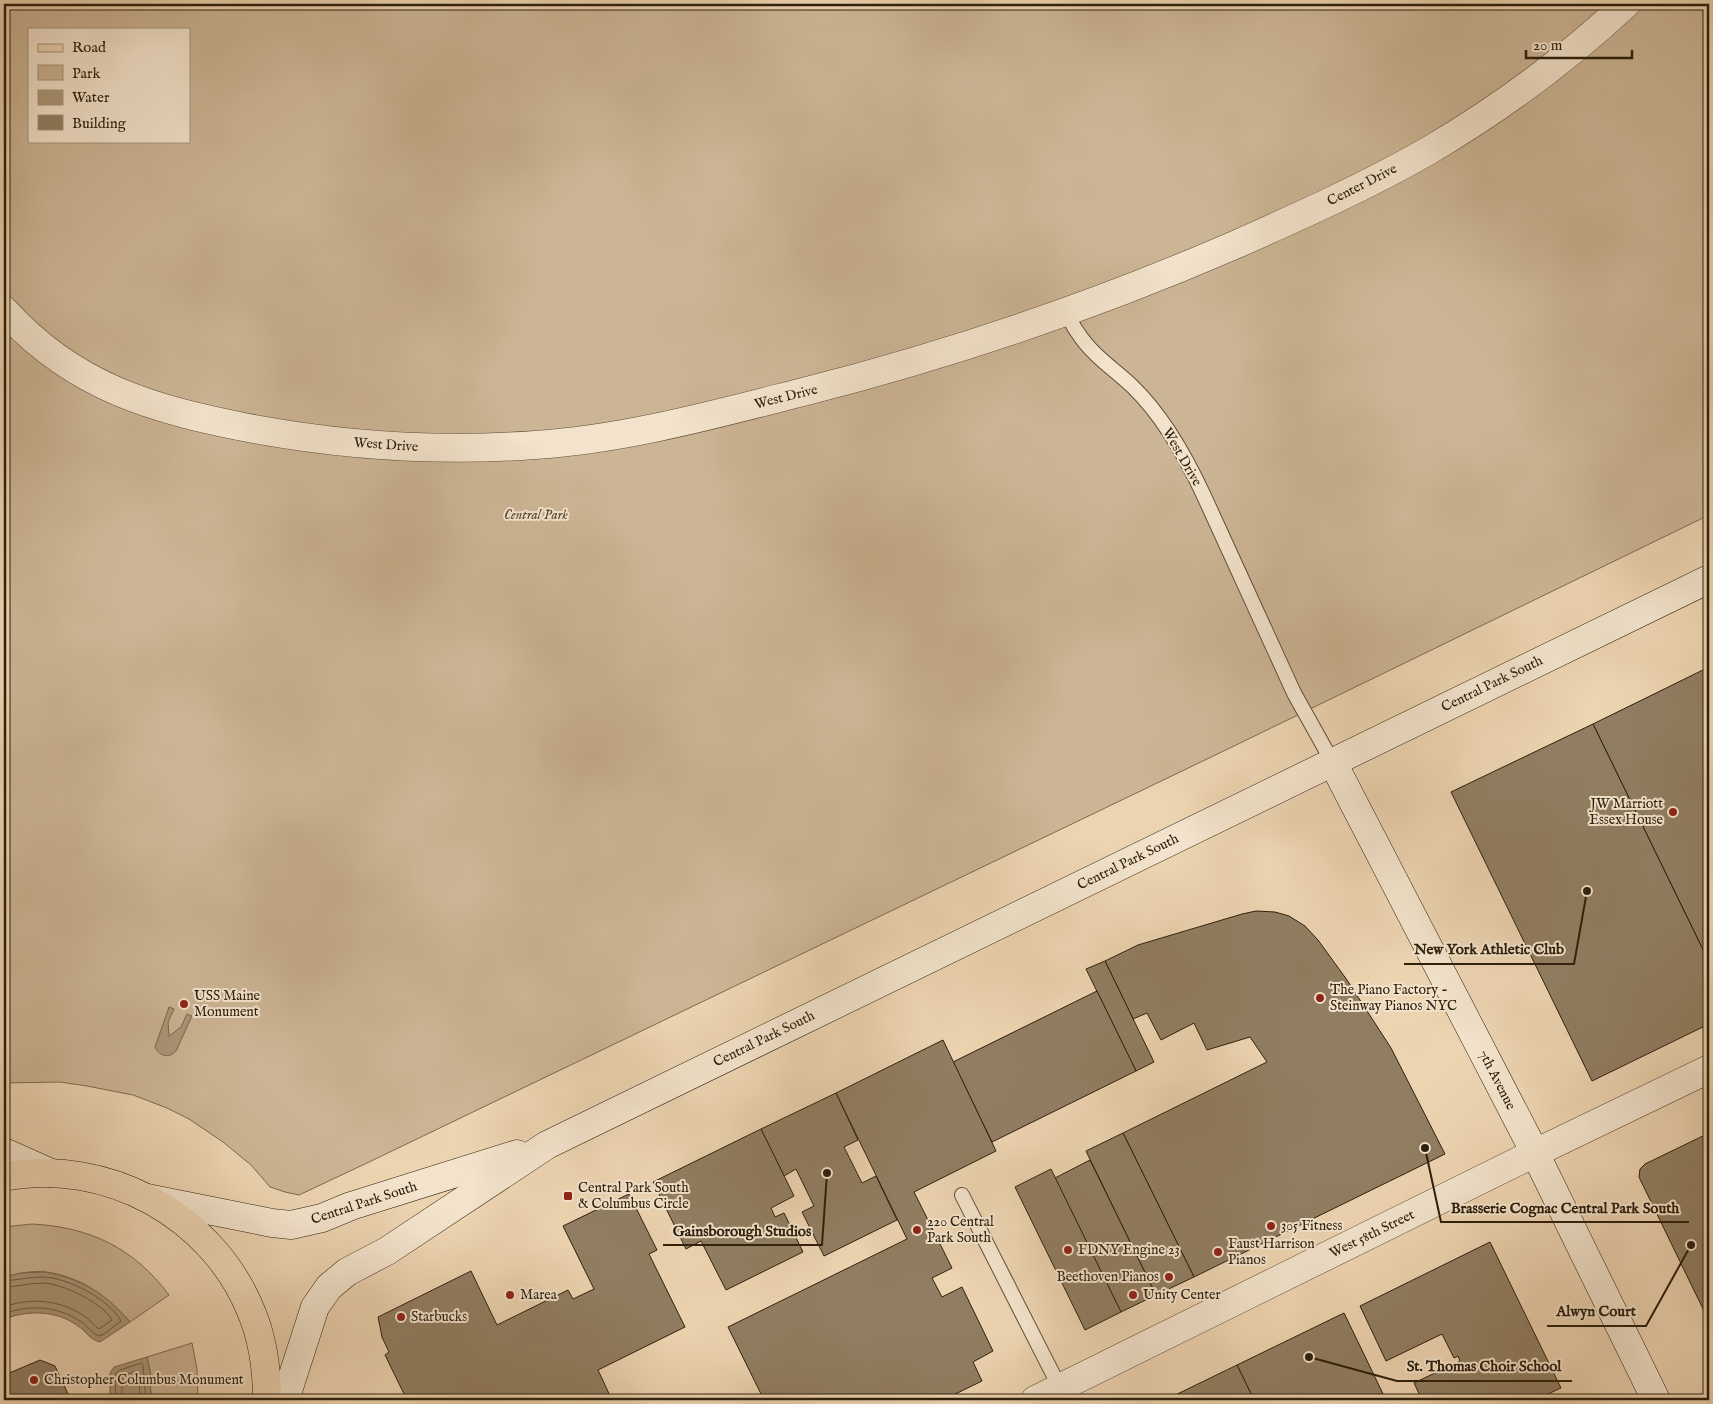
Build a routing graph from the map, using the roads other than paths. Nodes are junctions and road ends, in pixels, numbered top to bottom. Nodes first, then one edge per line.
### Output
1 (1626, 4) edge
2 (4, 310) edge
3 (1067, 313) junction
4 (1709, 579) edge
5 (1333, 763) junction
6 (1709, 1070) edge
7 (547, 1145) junction
8 (4, 1152) edge
9 (1535, 1153) junction
10 (51, 1173) junction
11 (4, 1177) edge
12 (962, 1195) dead end
13 (147, 1198) junction
14 (1060, 1388) junction
15 (268, 1400) edge
16 (286, 1400) edge
17 (1035, 1400) edge
18 (1656, 1400) edge

1 - 3 main road, Center Drive
2 - 3 main road, West Drive
3 - 5 lane, West Drive
4 - 5 main road, Central Park South
5 - 7 main road, Central Park South
5 - 9 main road, 7th Avenue
6 - 9 main road, West 58th Street
7 - 13 main road, Central Park South
7 - 16 main road, Central Park South
8 - 10 main road
9 - 14 main road, West 58th Street
9 - 18 main road, 7th Avenue
10 - 11 main road
10 - 13 main road
12 - 14 lane
13 - 15 main road
14 - 17 main road, West 58th Street

